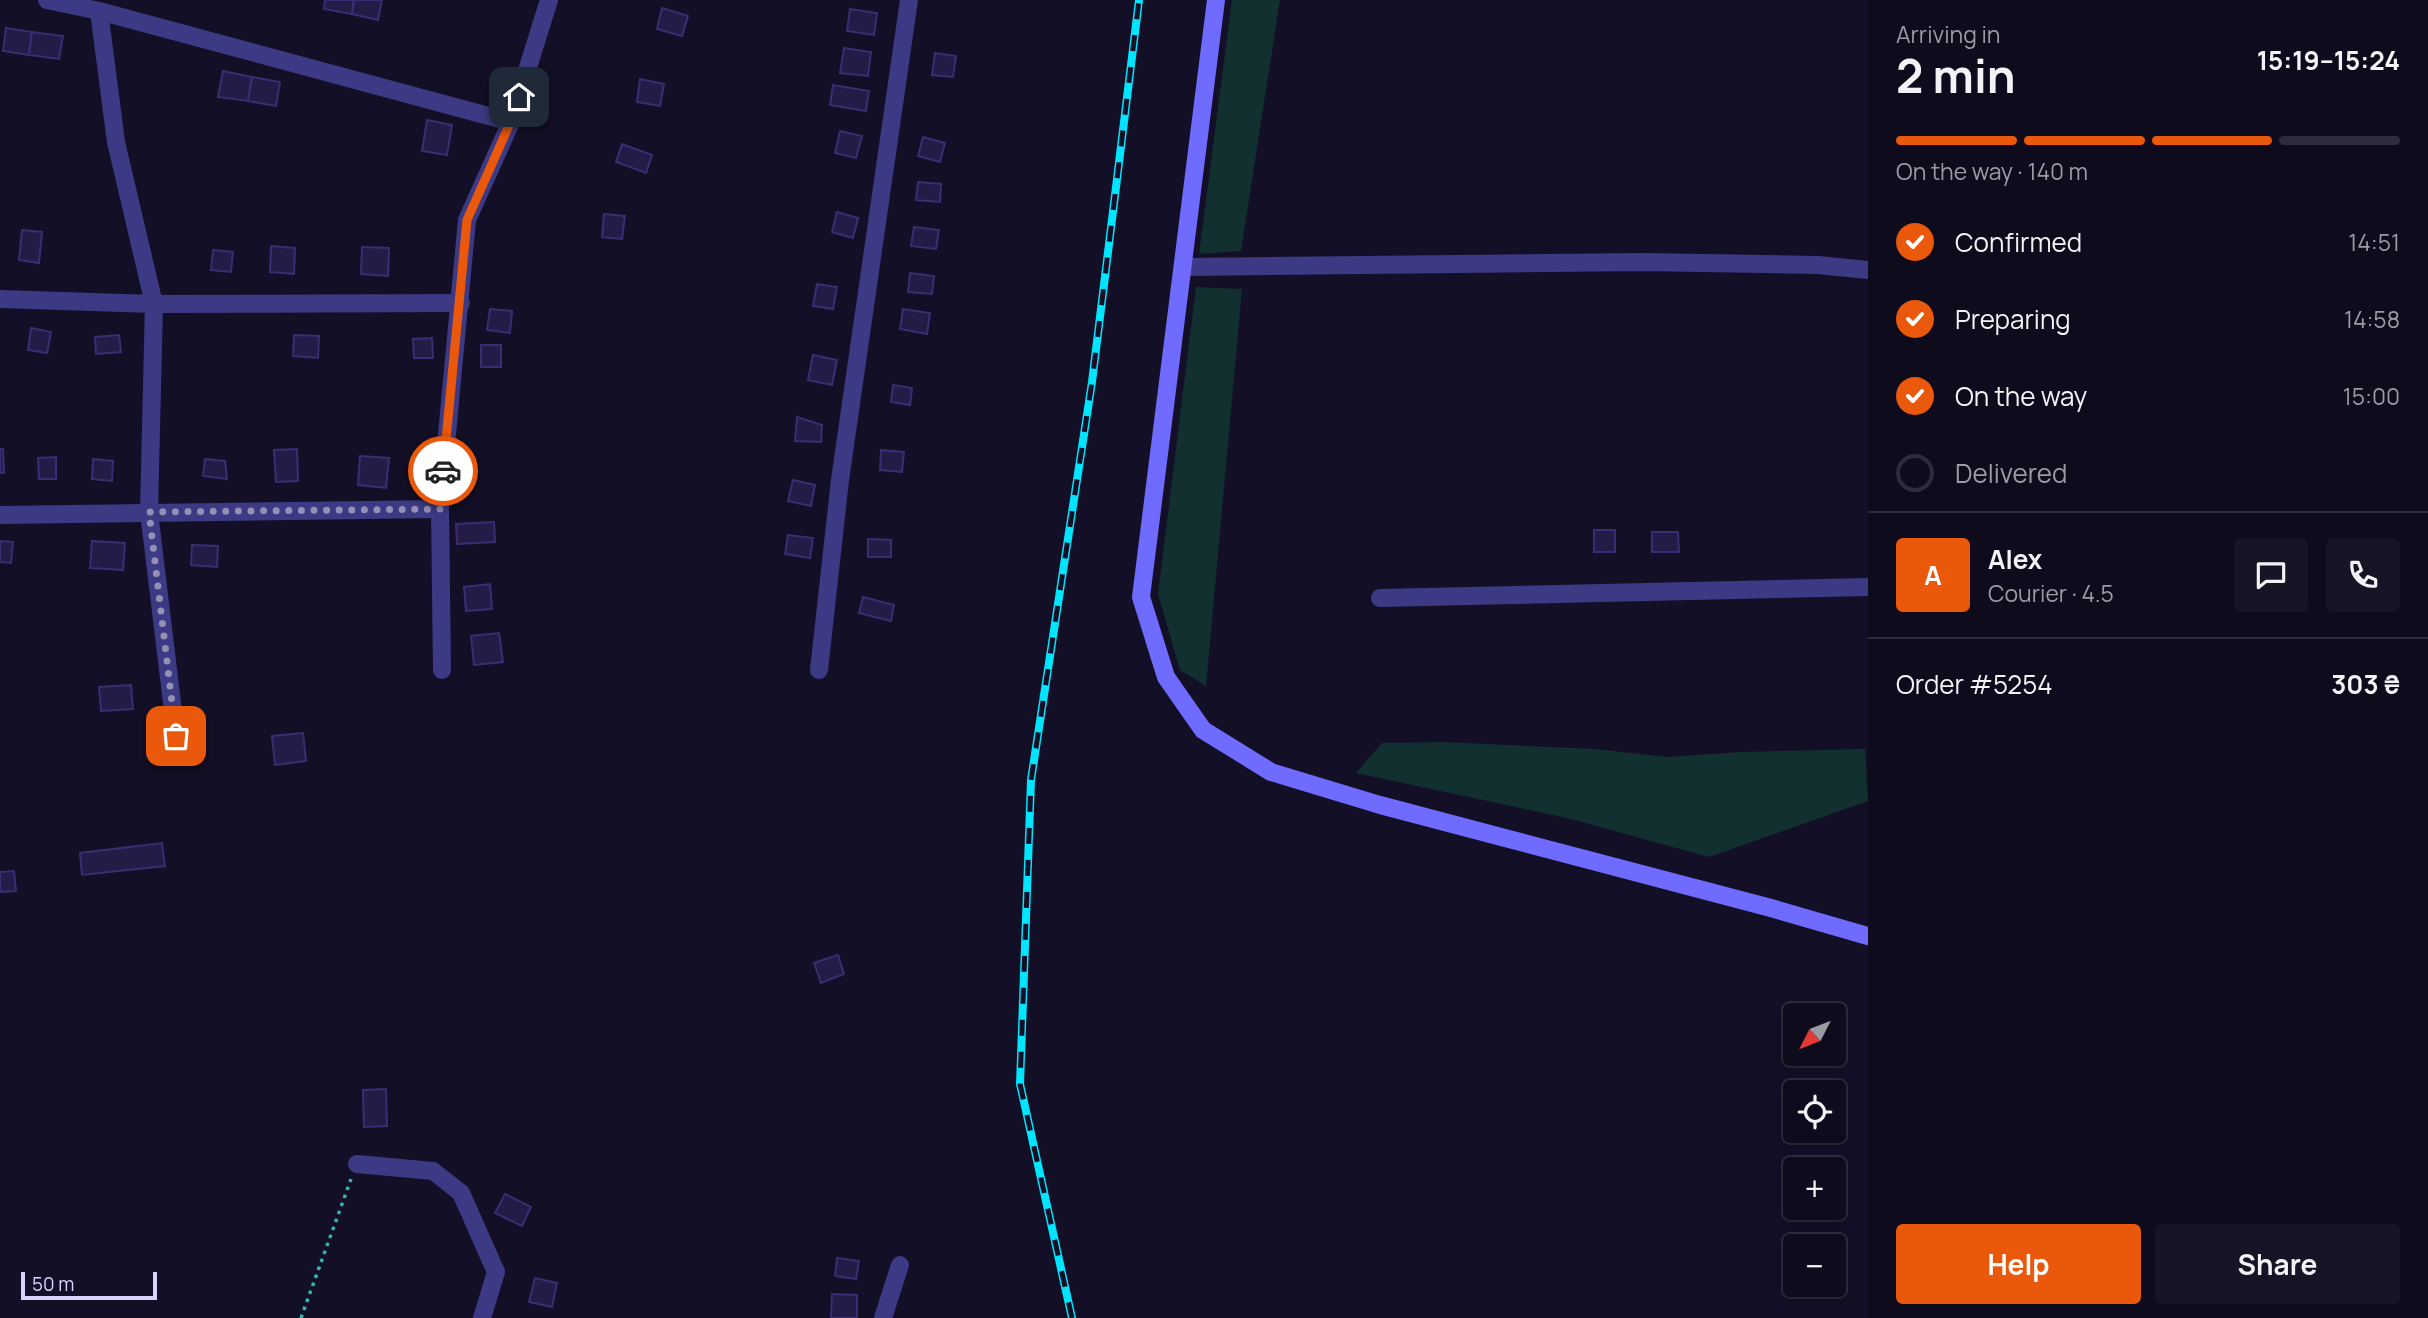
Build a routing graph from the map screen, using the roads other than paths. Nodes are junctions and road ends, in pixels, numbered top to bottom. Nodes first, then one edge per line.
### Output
1 (47, 0) edge
2 (549, 0) edge
3 (908, 0) edge
4 (1216, 0) edge
5 (89, 6) edge
6 (511, 121) junction
7 (1183, 267) junction
8 (1868, 270) edge
9 (0, 299) edge
10 (461, 303) junction
11 (154, 304) junction
12 (440, 509) junction
13 (149, 512) junction
14 (0, 515) edge
15 (1868, 587) edge
16 (1380, 598) dead end
17 (442, 670) dead end
18 (819, 670) dead end
19 (176, 736) dead end
20 (1868, 936) edge
21 (357, 1164) road end
22 (900, 1265) dead end
23 (482, 1318) edge
24 (883, 1318) edge

1 - 5 street
2 - 6 street
3 - 18 street
4 - 7 street
5 - 6 street
5 - 11 street
6 - 10 street
7 - 8 street
7 - 20 street
9 - 11 street
10 - 11 street
10 - 12 street
11 - 13 street
12 - 13 street
12 - 17 street
13 - 14 street
13 - 19 street
15 - 16 street
21 - 23 street
22 - 24 street

